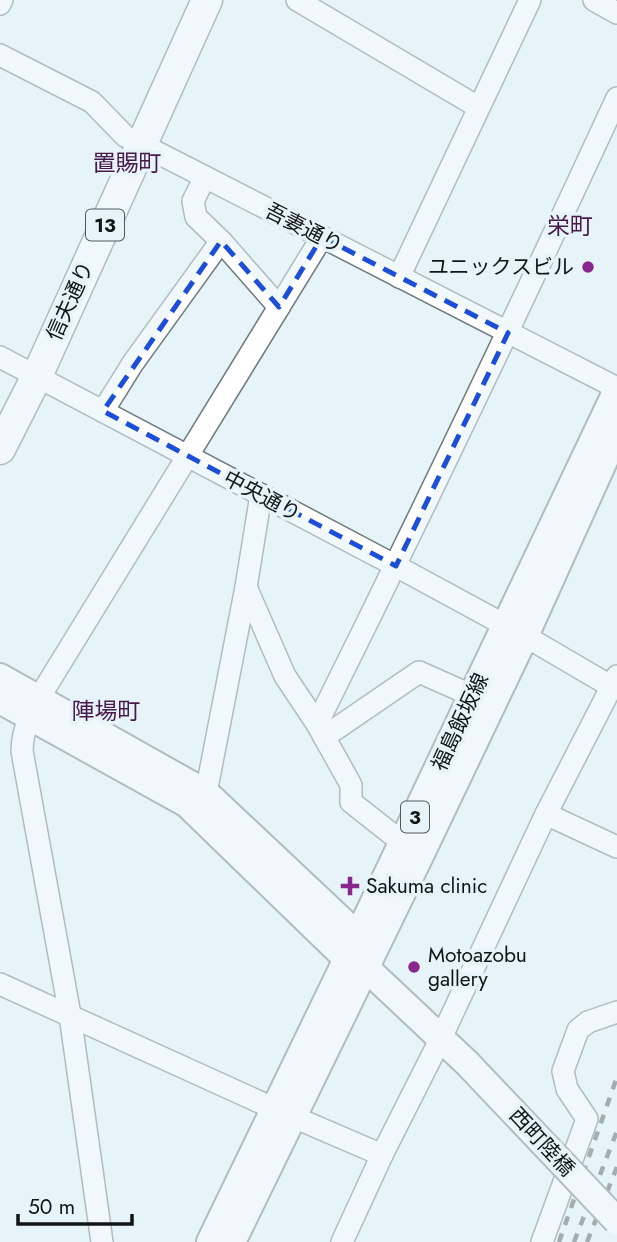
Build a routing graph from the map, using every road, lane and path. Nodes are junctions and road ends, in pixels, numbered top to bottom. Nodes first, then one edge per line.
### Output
1 (188, 0) edge
2 (207, 0) edge
3 (297, 0) edge
4 (530, 0) edge
5 (594, 0) edge
6 (617, 13) edge
7 (0, 55) edge
8 (617, 98) edge
9 (478, 107) junction
10 (133, 140) junction
11 (205, 177) junction
12 (322, 237) junction
13 (221, 241) junction
14 (399, 277) junction
15 (279, 307) junction
16 (508, 332) junction
17 (19, 366) edge
18 (617, 389) edge
19 (0, 404) edge
20 (103, 411) junction
21 (617, 432) edge
22 (0, 449) edge
23 (188, 456) junction
24 (261, 495) junction
25 (396, 566) junction
26 (246, 587) junction
27 (515, 631) junction
28 (0, 677) edge
29 (614, 681) edge
30 (472, 696) junction
31 (0, 699) edge
32 (35, 707) junction
33 (321, 731) junction
34 (206, 793) junction
35 (546, 814) junction
36 (402, 843) junction
37 (617, 847) edge
38 (357, 954) junction
39 (0, 984) edge
40 (617, 1012) edge
41 (70, 1014) junction
42 (441, 1038) junction
43 (284, 1113) junction
44 (382, 1155) junction
45 (617, 1221) edge
46 (102, 1242) edge
47 (209, 1242) edge
48 (232, 1242) edge
49 (342, 1242) edge
50 (542, 1242) edge

1 - 10 highway, 信夫通り / 13
2 - 10 highway, 信夫通り / 13
3 - 9 street
4 - 9 street
5 - 6 street
7 - 10 street, 吾妻通り
8 - 16 street
9 - 14 street
10 - 11 street, 吾妻通り
10 - 17 highway, 信夫通り / 13
11 - 12 street, 吾妻通り
11 - 13 street
12 - 14 street, 吾妻通り
12 - 15 street
13 - 15 street
13 - 20 street
14 - 16 street, 吾妻通り
15 - 23 street
16 - 18 street, 吾妻通り
16 - 25 street
17 - 19 highway, 信夫通り / 13
17 - 20 street, 中央通り
17 - 22 highway, 信夫通り / 13
18 - 27 main road, 福島飯坂線 / 3
20 - 23 street, 中央通り
21 - 27 main road, 福島飯坂線 / 3
23 - 24 street, 中央通り
23 - 32 street
24 - 25 street, 中央通り
24 - 26 street
25 - 27 street, 中央通り
25 - 33 street
26 - 33 street
26 - 34 street
27 - 29 street, 中央通り
27 - 30 main road, 福島飯坂線 / 3
27 - 38 main road, 福島飯坂線 / 3
28 - 32 main road
29 - 35 street
30 - 33 street
30 - 36 main road, 福島飯坂線 / 3
31 - 32 main road
32 - 34 main road
32 - 38 main road
32 - 41 street
33 - 36 street
34 - 38 main road
35 - 37 street
35 - 42 street
36 - 38 main road, 福島飯坂線 / 3
38 - 42 main road, 西町陸橋
38 - 43 main road, 3
39 - 41 street
40 - 50 street
41 - 43 street
41 - 46 street
42 - 44 street
42 - 45 main road, 西町陸橋, bridge
43 - 44 street
43 - 47 main road, 3
43 - 48 main road, 3
44 - 49 street

